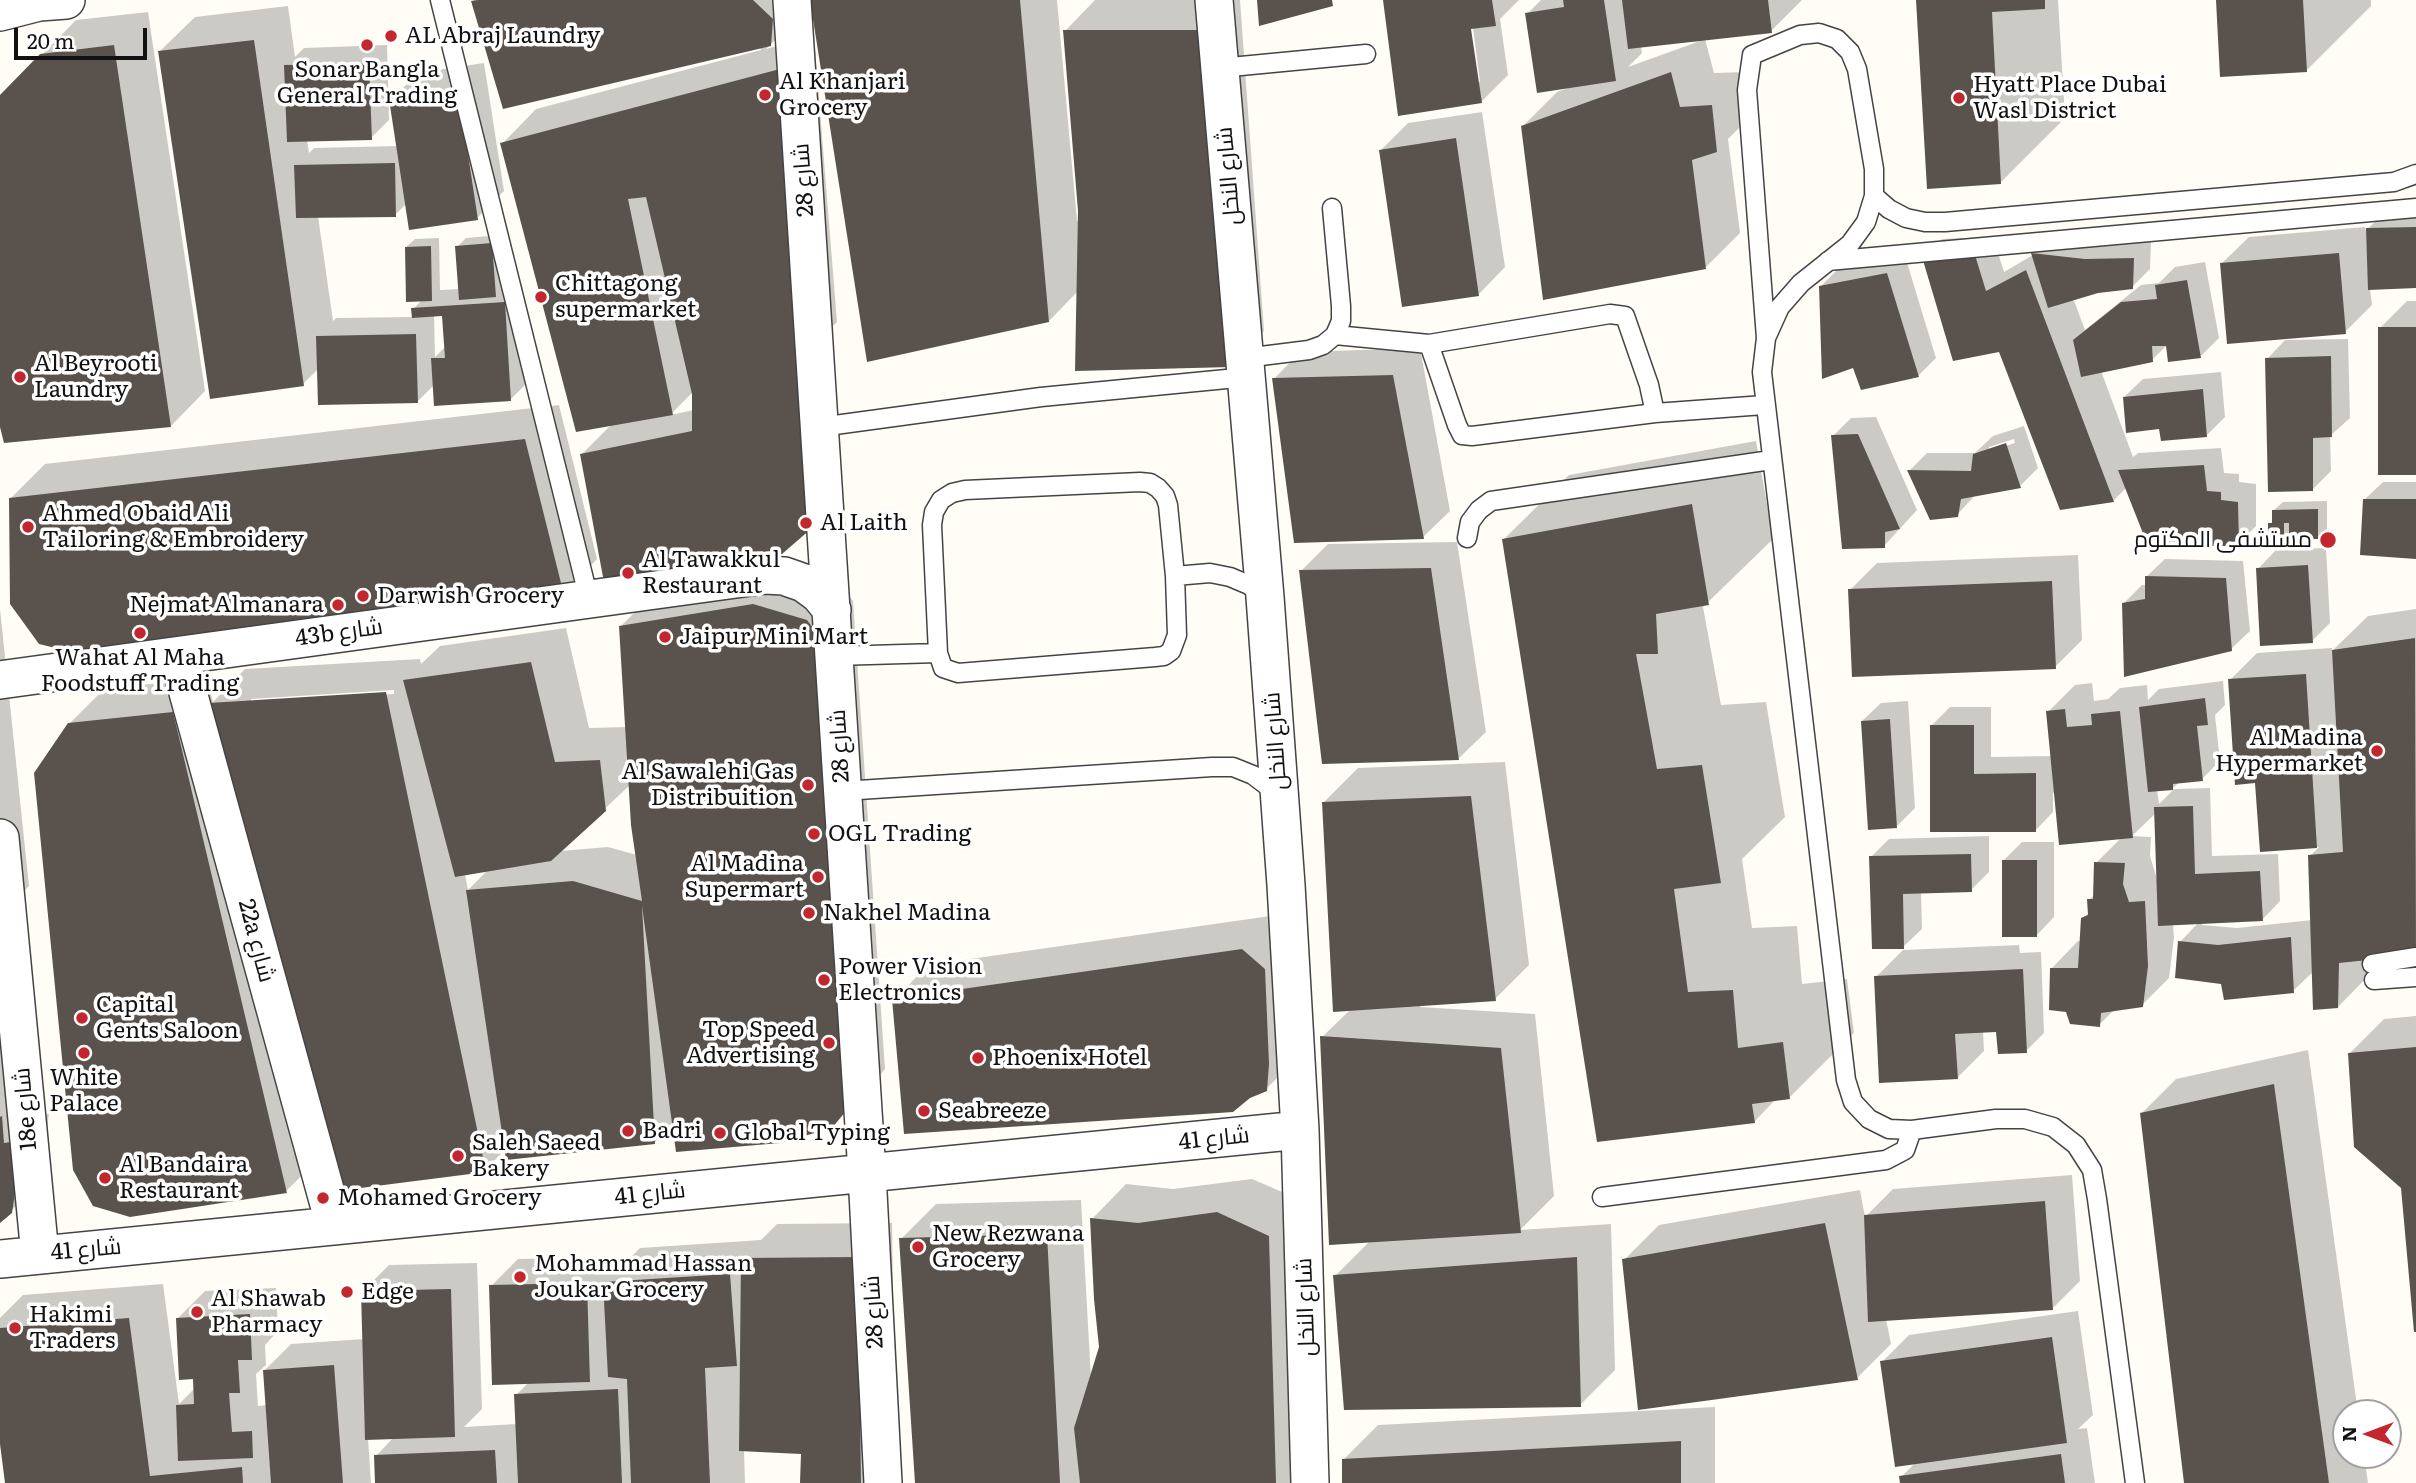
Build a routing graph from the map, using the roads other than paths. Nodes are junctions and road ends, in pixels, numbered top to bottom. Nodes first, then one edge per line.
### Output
1 (66, 0) edge
2 (440, 0) edge
3 (1214, 0) edge
4 (792, 5) edge
5 (0, 12) edge
6 (1366, 54) dead end
7 (1220, 68) junction
8 (2416, 174) edge
9 (1874, 196) junction
10 (1332, 208) dead end
11 (2416, 208) edge
12 (1828, 261) junction
13 (1335, 335) junction
14 (1766, 338) junction
15 (1429, 344) junction
16 (1246, 368) junction
17 (1764, 405) junction
18 (1655, 413) junction
19 (820, 427) junction
20 (1771, 460) junction
21 (1467, 538) dead end
22 (1175, 576) junction
23 (1265, 597) junction
24 (589, 599) junction
25 (832, 610) junction
26 (938, 653) junction
27 (178, 656) junction
28 (835, 656) junction
29 (0, 680) edge
30 (843, 791) junction
31 (1281, 806) junction
32 (0, 838) edge
33 (2416, 957) edge
34 (2416, 976) edge
35 (1912, 1129) junction
36 (1300, 1130) junction
37 (867, 1173) junction
38 (1602, 1197) dead end
39 (335, 1226) junction
40 (40, 1255) junction
41 (0, 1259) edge
42 (883, 1483) edge
43 (1310, 1483) edge
44 (2135, 1483) edge

1 - 5 street
2 - 24 lane
3 - 7 street, شارع النخل
4 - 19 street, شارع 28
6 - 7 lane
7 - 16 street, شارع النخل
8 - 9 lane
9 - 12 lane
9 - 14 lane
10 - 13 lane
11 - 12 lane
12 - 14 lane
13 - 15 lane
13 - 16 lane
14 - 17 lane
15 - 18 lane
15 - 18 lane
16 - 19 lane
16 - 23 street, شارع النخل
17 - 18 lane
17 - 20 lane
19 - 25 street, شارع 28
20 - 21 lane
20 - 35 lane
22 - 23 lane
22 - 26 lane
22 - 26 lane
23 - 31 street, شارع النخل
24 - 25 street, 43b شارع
24 - 27 street, 43b شارع
25 - 28 street, شارع 28
26 - 28 lane
27 - 29 street, 43b شارع
27 - 39 street, 22a شارع
28 - 30 street, شارع 28
30 - 31 lane
30 - 37 street, شارع 28
31 - 36 street, شارع النخل
32 - 40 street, 18e شارع
33 - 34 lane
35 - 38 lane
35 - 44 lane
36 - 37 street, شارع 41
36 - 43 street, شارع النخل
37 - 39 street, شارع 41
37 - 42 street, شارع 28
39 - 40 street, شارع 41
40 - 41 street, شارع 41

